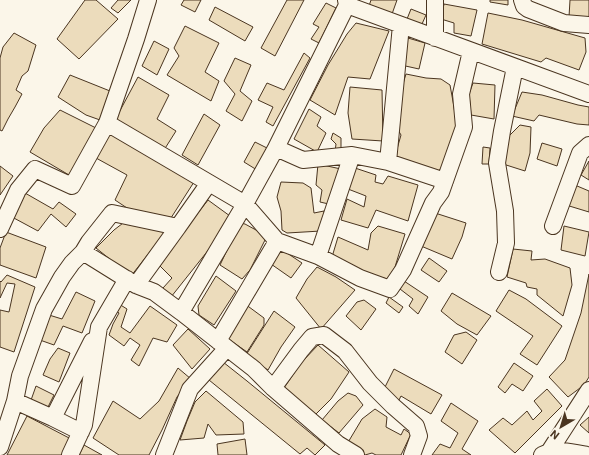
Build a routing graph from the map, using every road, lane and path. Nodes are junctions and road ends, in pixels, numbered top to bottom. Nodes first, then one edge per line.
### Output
1 (148, 0) edge
2 (435, 0) edge
3 (522, 0) edge
4 (347, 2) edge
5 (401, 25) junction
6 (589, 25) edge
7 (435, 38) junction
8 (471, 51) junction
9 (515, 67) junction
10 (589, 94) edge
11 (106, 123) junction
12 (589, 145) edge
13 (276, 148) junction
14 (352, 155) junction
15 (388, 162) junction
16 (445, 182) junction
17 (209, 183) junction
18 (245, 204) junction
19 (553, 226) dead end
20 (178, 227) junction
21 (0, 229) edge
22 (277, 241) junction
23 (83, 252) junction
24 (318, 256) junction
25 (500, 272) dead end
26 (132, 282) junction
27 (181, 312) junction
28 (99, 327) junction
29 (222, 345) junction
30 (273, 388) junction
31 (589, 390) edge
32 (15, 401) junction
33 (53, 418) junction
34 (81, 432) junction
35 (0, 447) edge
36 (336, 450) edge
37 (546, 454) edge
38 (70, 455) edge
39 (164, 455) edge
40 (356, 455) edge
41 (412, 455) edge
42 (587, 455) edge

1 - 11 street
2 - 7 street
3 - 6 street
4 - 5 street
4 - 13 street
5 - 7 street
5 - 15 street
7 - 8 street
8 - 9 street
8 - 16 street
9 - 10 street
9 - 25 street
11 - 17 street
11 - 21 street
12 - 19 street
13 - 14 street
13 - 18 street
14 - 15 street
14 - 24 street
15 - 16 street
16 - 24 street
17 - 18 street
17 - 20 street
18 - 22 street
18 - 27 street
20 - 23 street
20 - 26 street
22 - 24 street
22 - 29 street
23 - 26 street
23 - 32 street
26 - 27 street
26 - 28 street
27 - 29 street
28 - 33 street
28 - 34 street
29 - 30 street
29 - 39 street
30 - 36 street
30 - 41 street
31 - 37 street
32 - 33 street
32 - 35 street
33 - 34 street
34 - 38 street
36 - 40 street
37 - 42 street

